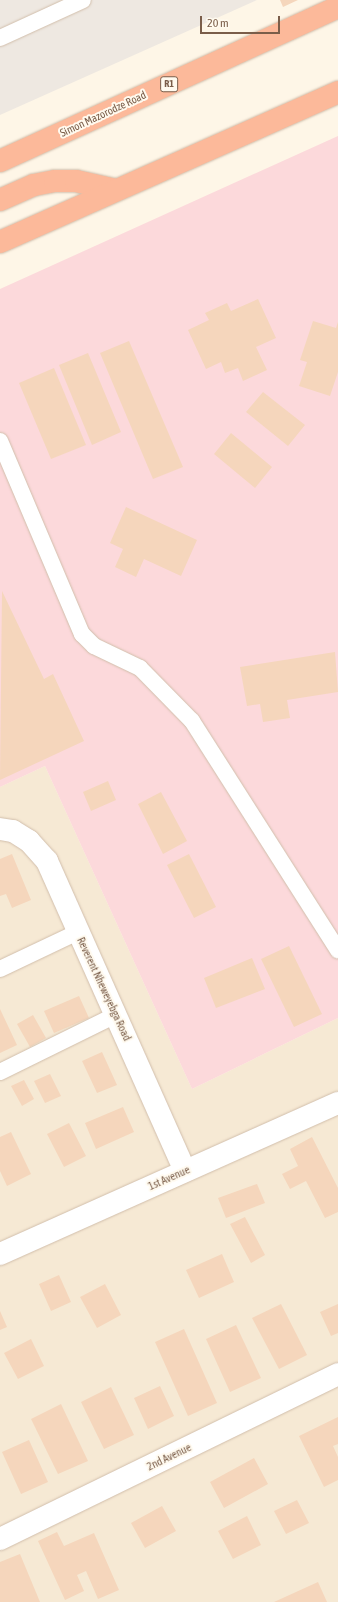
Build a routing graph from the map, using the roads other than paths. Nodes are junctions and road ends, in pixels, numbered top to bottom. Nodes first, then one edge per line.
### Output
1 (83, 0) edge
2 (338, 7) edge
3 (0, 38) edge
4 (338, 92) edge
5 (0, 161) edge
6 (116, 190) junction
7 (0, 200) edge
8 (0, 242) edge
9 (0, 441) edge
10 (0, 829) edge
11 (78, 932) junction
12 (338, 950) edge
13 (0, 969) edge
14 (116, 1015) junction
15 (0, 1072) edge
16 (338, 1103) edge
17 (185, 1171) junction
18 (0, 1254) edge
19 (338, 1374) edge
20 (0, 1538) edge

1 - 3 lane
2 - 5 highway, Simon Mazorodze Road / R1
4 - 6 highway
6 - 7 highway
6 - 8 highway
9 - 12 lane
10 - 11 street, Reverent Nheweyebga Road
11 - 13 lane
11 - 14 street, Reverent Nheweyebga Road
14 - 15 lane
14 - 17 street, Reverent Nheweyebga Road
16 - 17 street, 1st Avenue
17 - 18 street, 1st Avenue
19 - 20 street, 2nd Avenue

